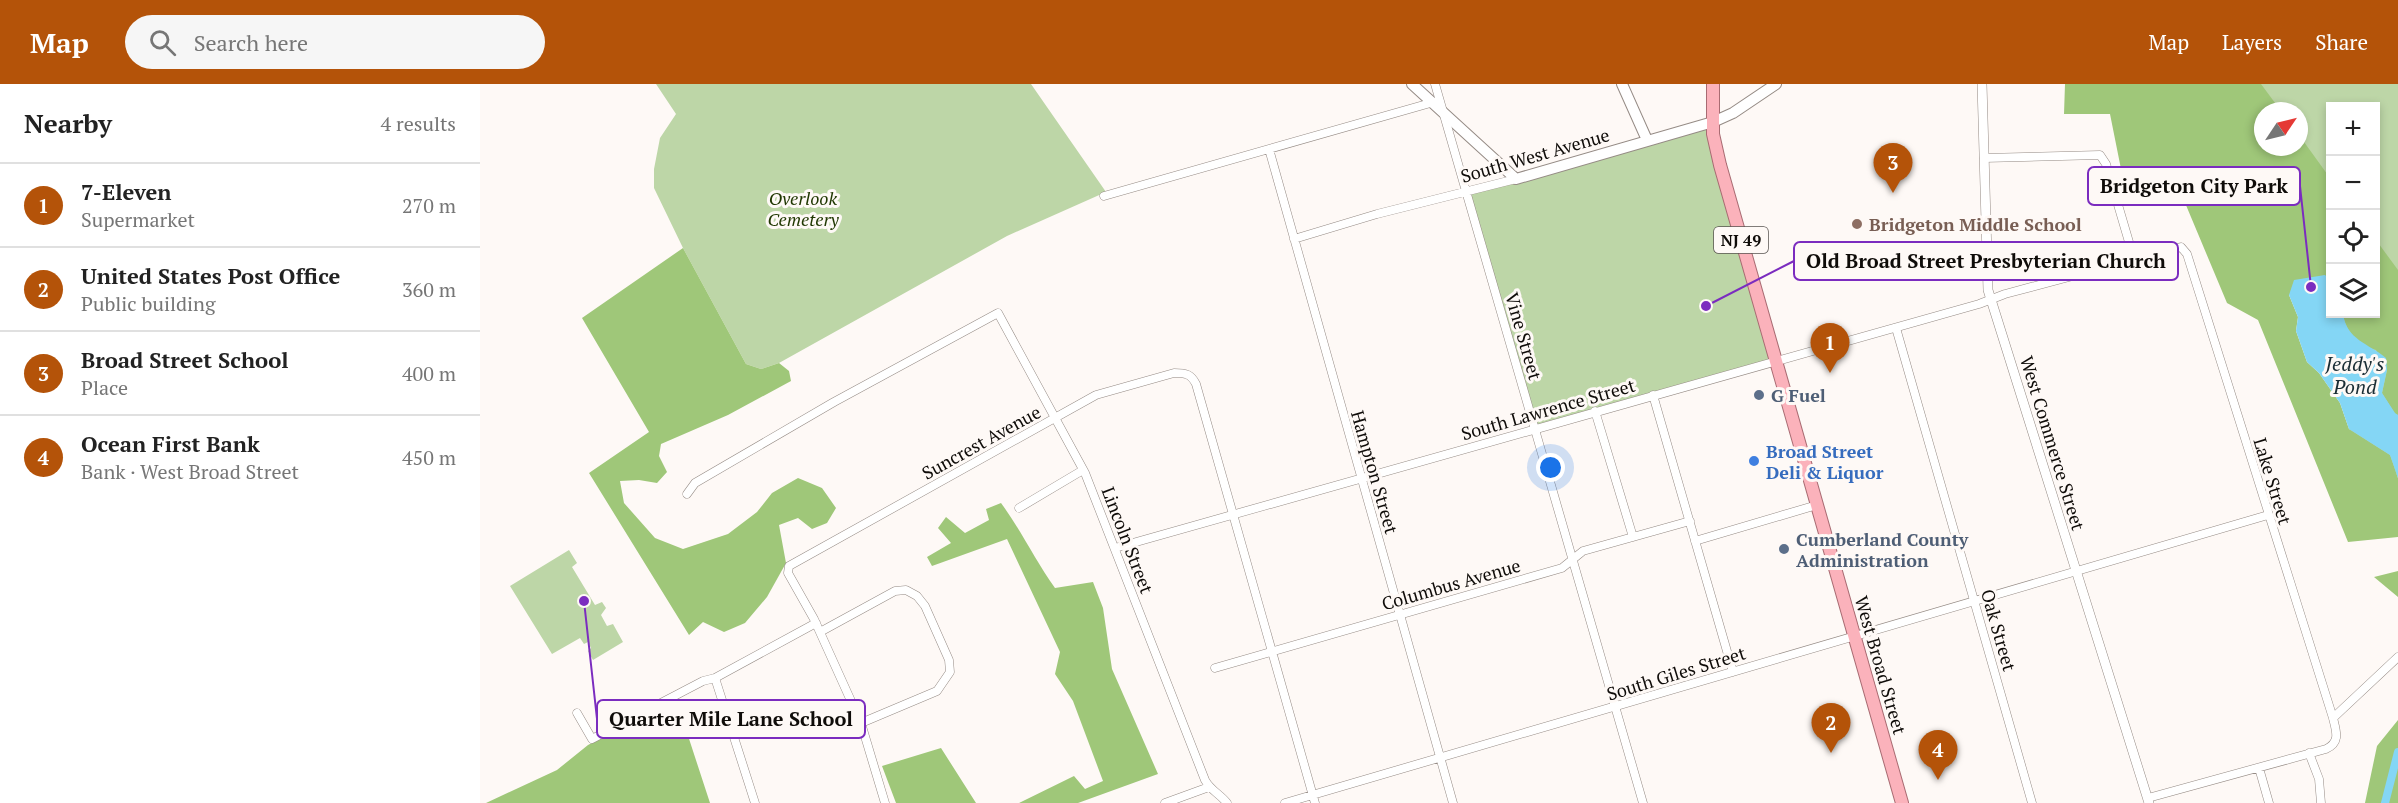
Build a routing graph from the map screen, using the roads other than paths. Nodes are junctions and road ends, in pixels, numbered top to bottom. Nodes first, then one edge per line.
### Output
1 (1412, 84) edge
2 (1435, 84) edge
3 (1622, 84) edge
4 (1713, 84) edge
5 (1776, 84) edge
6 (1982, 84) edge
7 (1434, 102) junction
8 (1443, 111) junction
9 (1713, 122) junction
10 (1647, 140) junction
11 (1269, 149) junction
12 (1983, 158) junction
13 (1516, 178) junction
14 (1467, 191) junction
15 (1104, 196) dead end
16 (1294, 239) junction
17 (2186, 252) joint
18 (2134, 259) junction
19 (1990, 300) junction
20 (1896, 328) junction
21 (1776, 361) junction
22 (1653, 395) junction
23 (1595, 411) junction
24 (1055, 418) junction
25 (1535, 428) junction
26 (1083, 470) junction
27 (1361, 478) junction
28 (687, 494) dead end
29 (1817, 505) junction
30 (1019, 508) dead end
31 (1234, 514) junction
32 (2268, 515) junction
33 (1690, 521) junction
34 (1633, 537) junction
35 (1695, 541) junction
36 (1115, 548) junction
37 (1572, 558) junction
38 (2075, 570) junction
39 (1975, 600) junction
40 (1400, 614) junction
41 (816, 623) junction
42 (820, 632) junction
43 (1854, 636) junction
44 (1273, 651) junction
45 (2398, 657) edge
46 (1215, 668) dead end
47 (1733, 672) junction
48 (715, 678) junction
49 (1615, 707) junction
50 (577, 713) dead end
51 (2333, 718) junction
52 (861, 723) junction
53 (2309, 753) junction
54 (1440, 759) junction
55 (2259, 768) junction
56 (1209, 787) junction
57 (1314, 799) edge
58 (2149, 801) edge
59 (755, 803) edge
60 (885, 803) edge
61 (1165, 803) edge
62 (1227, 803) edge
63 (1285, 803) edge
64 (1453, 803) edge
65 (1643, 803) edge
66 (1902, 803) edge
67 (2032, 803) edge
68 (2269, 803) edge
69 (2320, 803) edge

1 - 7 main road
2 - 8 street, Vine Street
3 - 10 main road
4 - 9 highway, West Broad Street / NJ 49
5 - 9 main road, South West Avenue
6 - 12 street, West Commerce Street
7 - 8 main road
7 - 11 street
8 - 13 main road
8 - 14 street, Vine Street
9 - 10 main road, South West Avenue
9 - 21 highway, West Broad Street / NJ 49
10 - 13 main road, South West Avenue
11 - 15 street
11 - 16 street, Hampton Street
12 - 18 street
12 - 19 street, West Commerce Street
13 - 14 street, South West Avenue
14 - 16 street, South West Avenue
14 - 25 street, Vine Street
16 - 27 street, Hampton Street
17 - 18 street, South Lawrence Street
17 - 32 street, Lake Street
18 - 19 street, South Lawrence Street
19 - 20 street, South Lawrence Street
19 - 38 street, West Commerce Street
20 - 21 street, South Lawrence Street
20 - 39 street, Oak Street
21 - 22 street, South Lawrence Street
21 - 29 highway, West Broad Street / NJ 49
22 - 23 street, South Lawrence Street
22 - 33 street
23 - 25 street, South Lawrence Street
23 - 34 street
24 - 26 street, Lincoln Street
24 - 28 street, Lincoln Street
24 - 31 street, Suncrest Avenue
24 - 41 street, Suncrest Avenue
25 - 27 street, South Lawrence Street
25 - 37 street, Vine Street
26 - 30 street
26 - 36 street, Lincoln Street
27 - 31 street, South Lawrence Street
27 - 40 street, Hampton Street
29 - 35 street
29 - 43 highway, West Broad Street / NJ 49
31 - 36 street, South Lawrence Street
31 - 44 street
32 - 38 street, South Giles Street
32 - 51 street, Lake Street
33 - 34 street, Columbus Avenue
33 - 35 street
34 - 37 street, Columbus Avenue
35 - 47 street
36 - 56 street, Lincoln Street
37 - 40 street, Columbus Avenue
37 - 49 street, Vine Street
38 - 39 street, South Giles Street
38 - 58 street, West Commerce Street
39 - 43 street, South Giles Street
39 - 67 street, Oak Street
40 - 44 street, Columbus Avenue
40 - 54 street, Hampton Street
41 - 42 street
41 - 48 street
42 - 52 street
42 - 52 street
43 - 47 street, South Giles Street
43 - 66 highway, West Broad Street / NJ 49
44 - 46 street, Columbus Avenue
44 - 57 street
45 - 51 street
47 - 49 street, South Giles Street
48 - 50 street
48 - 59 street
49 - 54 street, South Giles Street
49 - 65 street, Vine Street
51 - 53 street, Lake Street
52 - 60 street
53 - 55 street
53 - 69 street
54 - 57 street, South Giles Street
54 - 64 street, Hampton Street
55 - 58 street
55 - 68 street
56 - 61 street
56 - 62 street
57 - 63 street, South Giles Street

